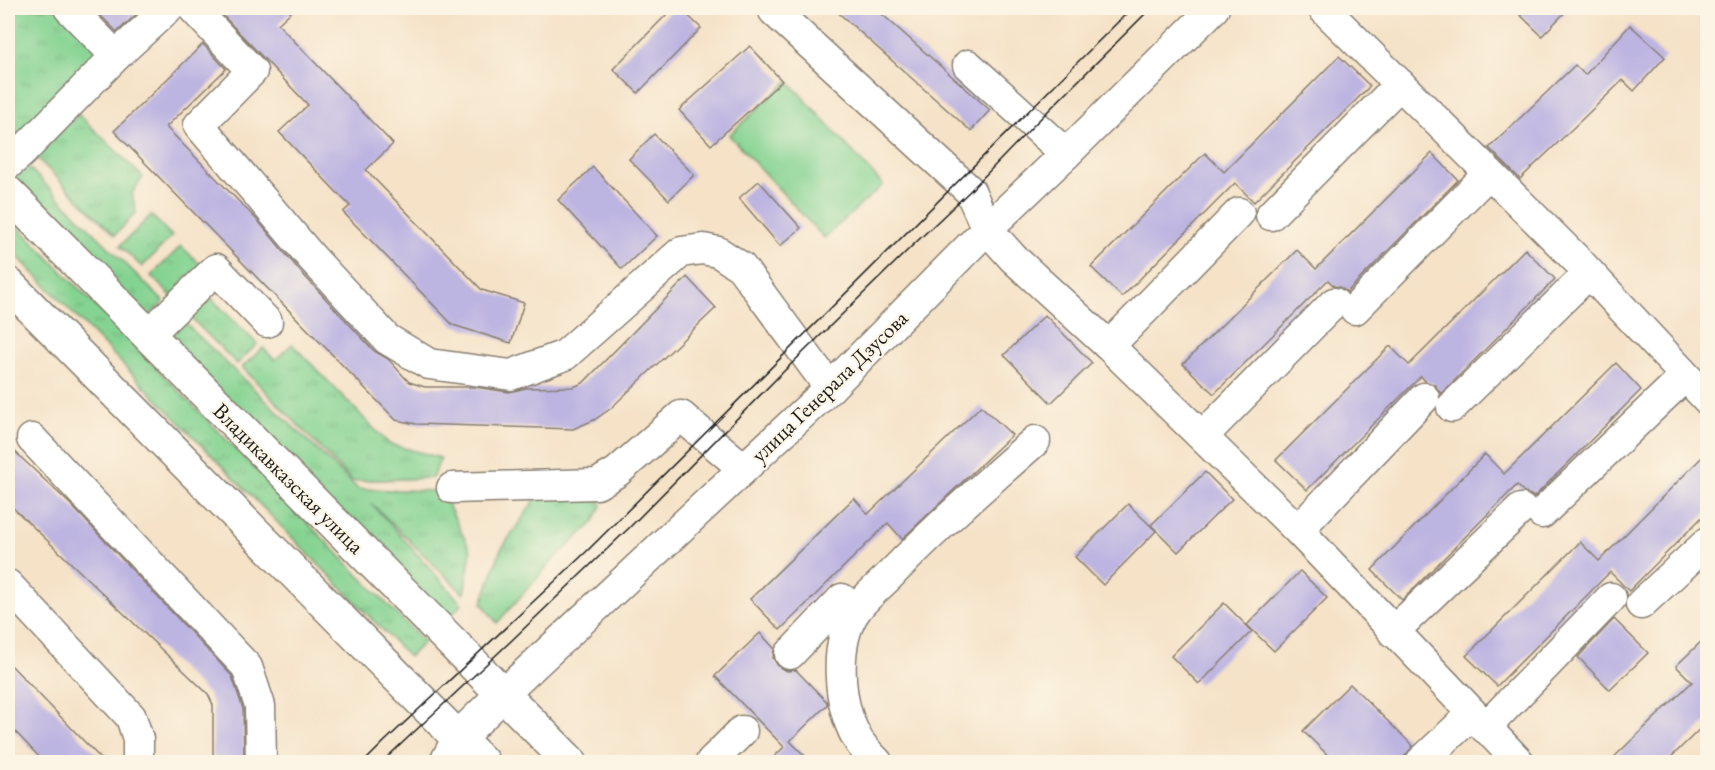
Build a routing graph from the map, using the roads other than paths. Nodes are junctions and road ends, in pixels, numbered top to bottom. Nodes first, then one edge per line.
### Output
1 (69, 8) edge
2 (168, 8) edge
3 (193, 8) edge
4 (1214, 8) edge
5 (1325, 8) edge
6 (774, 12) dead end
7 (116, 56) junction
8 (968, 65) dead end
9 (1400, 84) junction
10 (1066, 154) junction
11 (8, 164) edge
12 (1489, 173) junction
13 (8, 193) edge
14 (1239, 213) dead end
15 (1271, 215) dead end
16 (987, 229) junction
17 (1589, 273) junction
18 (8, 284) edge
19 (267, 322) dead end
20 (148, 335) junction
21 (1110, 346) junction
22 (1685, 376) junction
23 (830, 388) junction
24 (1707, 400) edge
25 (1203, 436) junction
26 (32, 438) dead end
27 (1035, 441) dead end
28 (743, 468) junction
29 (452, 488) dead end
30 (1298, 530) junction
31 (1707, 542) edge
32 (8, 585) edge
33 (1611, 598) dead end
34 (1641, 604) dead end
35 (856, 610) junction
36 (1393, 632) junction
37 (790, 654) dead end
38 (502, 695) junction
39 (1479, 721) junction
40 (742, 730) dead end
41 (451, 751) edge
42 (138, 762) edge
43 (261, 762) edge
44 (482, 762) edge
45 (570, 762) edge
46 (711, 762) edge
47 (877, 762) edge
48 (1421, 762) edge
49 (1519, 762) edge

1 - 7 street
2 - 7 street
3 - 23 street
4 - 10 street, улица Генерала Дзусова
5 - 9 street
6 - 16 street
7 - 11 street
8 - 10 street
9 - 12 street
9 - 15 street
10 - 16 street, улица Генерала Дзусова
12 - 17 street
12 - 25 street
13 - 20 main road, Владикавказская улица
14 - 21 street
16 - 21 street
16 - 23 street, улица Генерала Дзусова
17 - 22 street
17 - 30 street
18 - 41 main road
19 - 20 street
20 - 38 main road, Владикавказская улица
21 - 25 street
22 - 24 street
22 - 36 street
23 - 28 street, улица Генерала Дзусова
25 - 30 street
26 - 43 street
27 - 35 street
28 - 29 street
28 - 38 street, улица Генерала Дзусова
30 - 36 street
31 - 34 street
32 - 42 street
33 - 39 street
35 - 37 street
35 - 47 street
36 - 39 street
38 - 41 main road, улица Генерала Дзусова
38 - 45 main road, Владикавказская улица
39 - 48 street
39 - 49 street
40 - 46 street
41 - 44 main road

